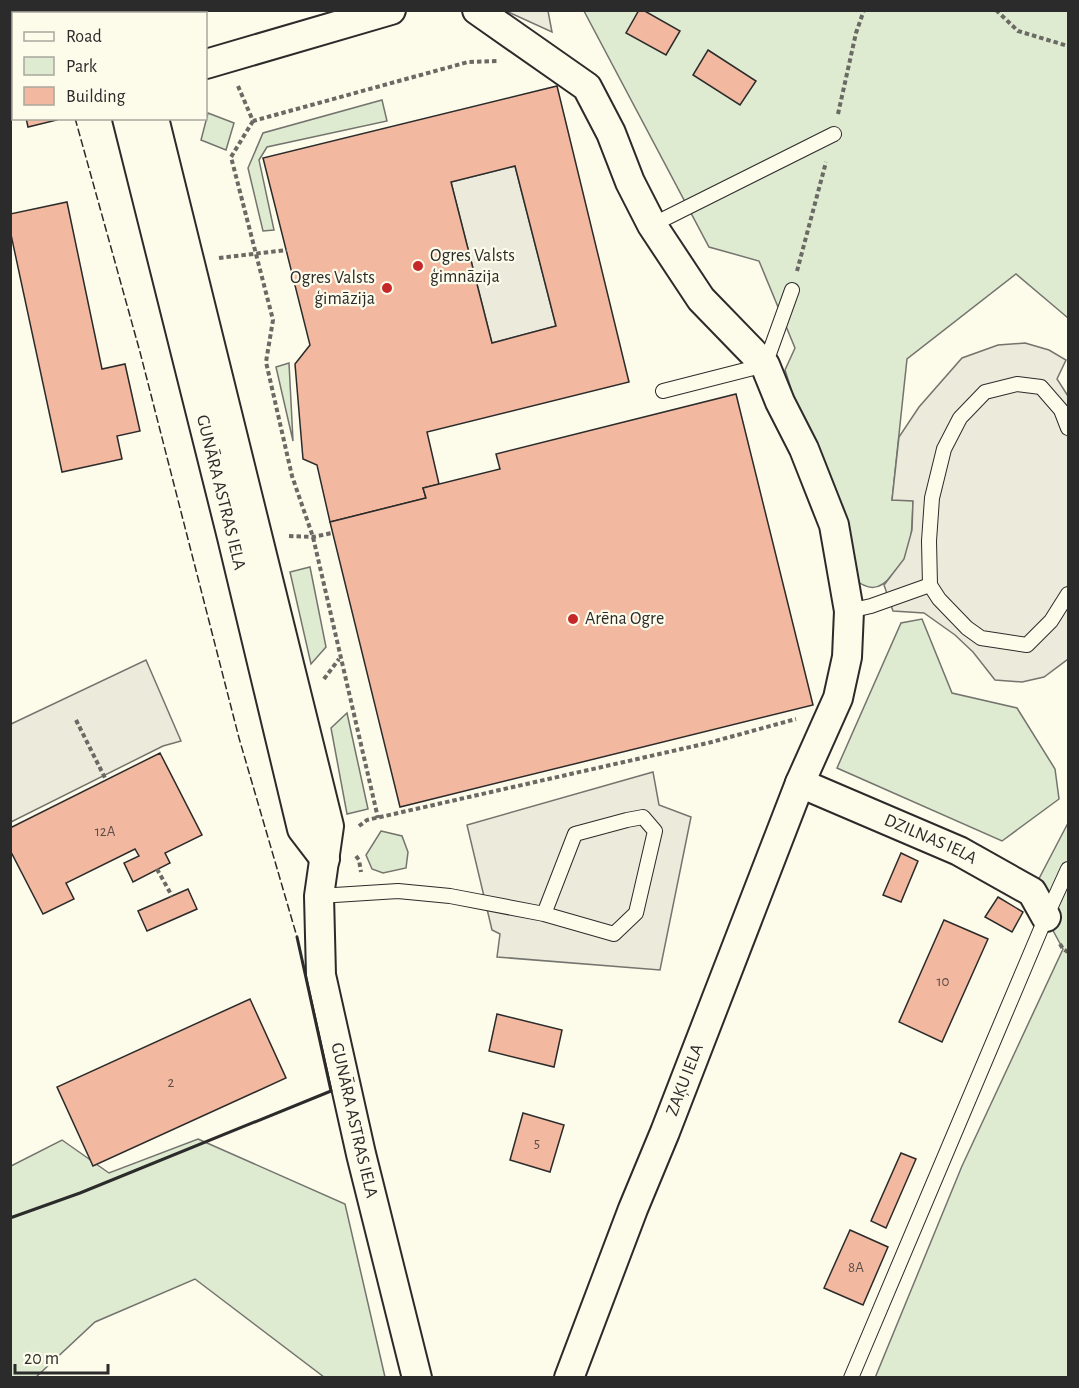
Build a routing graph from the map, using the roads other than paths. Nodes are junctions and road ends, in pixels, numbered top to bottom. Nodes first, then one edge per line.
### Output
1 (391, 10) edge
2 (477, 10) edge
3 (207, 64) edge
4 (128, 120) edge
5 (154, 120) edge
6 (834, 134) road end
7 (652, 225) junction
8 (792, 290) road end
9 (765, 365) junction
10 (663, 391) dead end
11 (1068, 428) edge
12 (930, 585) junction
13 (1068, 594) edge
14 (849, 611) junction
15 (800, 783) junction
16 (325, 859) junction
17 (1068, 869) edge
18 (319, 896) junction
19 (544, 914) junction
20 (1046, 917) junction
21 (417, 1377) edge
22 (569, 1377) edge
23 (851, 1377) edge

1 - 3 street
2 - 7 street
4 - 16 street, GUNĀRA ASTRAS IELA
5 - 16 street, GUNĀRA ASTRAS IELA
6 - 7 lane
7 - 9 street
8 - 9 lane
9 - 10 lane
9 - 14 street, ZAĶU IELA
11 - 12 lane
12 - 13 lane
12 - 14 lane
14 - 15 street, ZAĶU IELA
15 - 20 street, DZILNAS IELA
15 - 22 street, ZAĶU IELA
16 - 18 street, GUNĀRA ASTRAS IELA
17 - 20 lane
18 - 19 lane
18 - 21 street, GUNĀRA ASTRAS IELA
19 - 19 lane
20 - 23 lane

